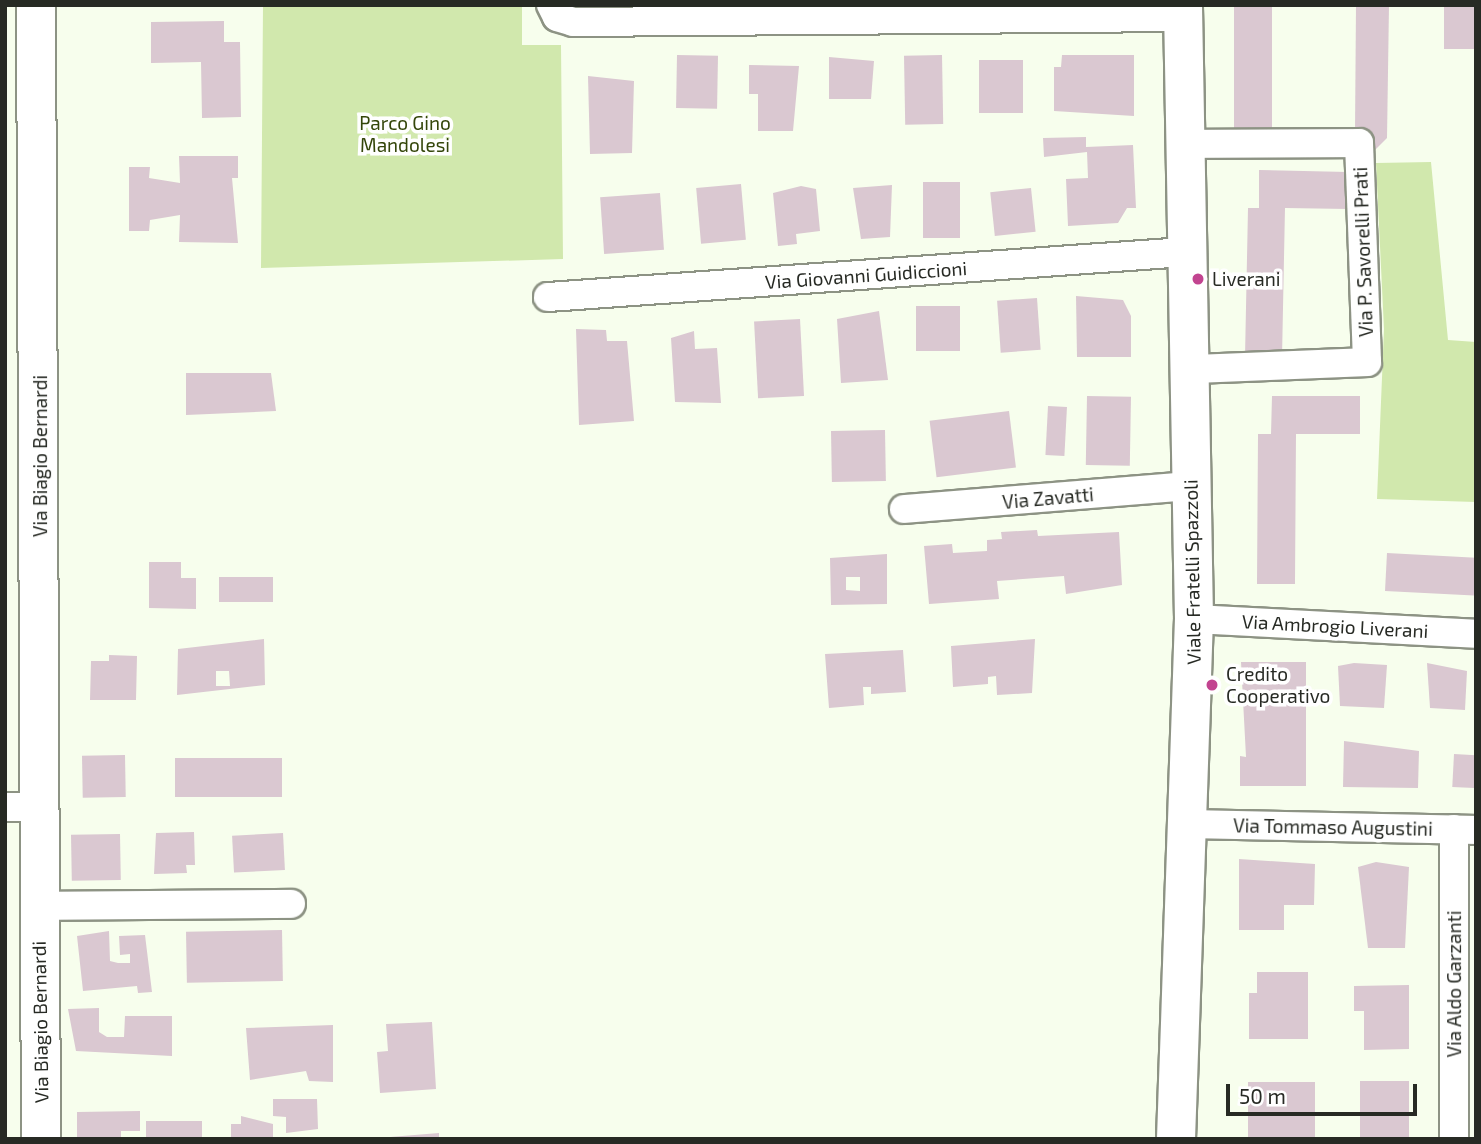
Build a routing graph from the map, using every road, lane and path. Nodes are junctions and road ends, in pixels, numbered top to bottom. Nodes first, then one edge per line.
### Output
1 (36, 5) edge
2 (1183, 11) edge
3 (557, 13) edge
4 (1181, 144) junction
5 (1185, 252) junction
6 (548, 297) dead end
7 (1190, 369) junction
8 (1191, 486) junction
9 (904, 509) dead end
10 (1194, 619) junction
11 (1476, 634) edge
12 (22, 807) edge
13 (1190, 824) junction
14 (1465, 830) edge
15 (291, 904) dead end
16 (38, 906) junction
17 (41, 1139) edge
18 (1176, 1139) edge
19 (1454, 1139) edge

1 - 12 street, Via Biagio Bernardi
2 - 3 street
2 - 4 street, Viale Fratelli Spazzoli
4 - 5 street, Viale Fratelli Spazzoli
4 - 7 street, Via P. Savorelli Prati
5 - 6 street, Via Giovanni Guidiccioni
5 - 7 street, Viale Fratelli Spazzoli
7 - 8 street, Viale Fratelli Spazzoli
8 - 9 street, Via Zavatti
8 - 10 street, Viale Fratelli Spazzoli
10 - 11 street, Via Ambrogio Liverani
10 - 13 street, Viale Fratelli Spazzoli
12 - 16 street, Via Biagio Bernardi
13 - 14 street, Via Tommaso Augustini
13 - 18 street, Viale Fratelli Spazzoli
14 - 19 street, Via Aldo Garzanti
15 - 16 street
16 - 17 street, Via Biagio Bernardi

